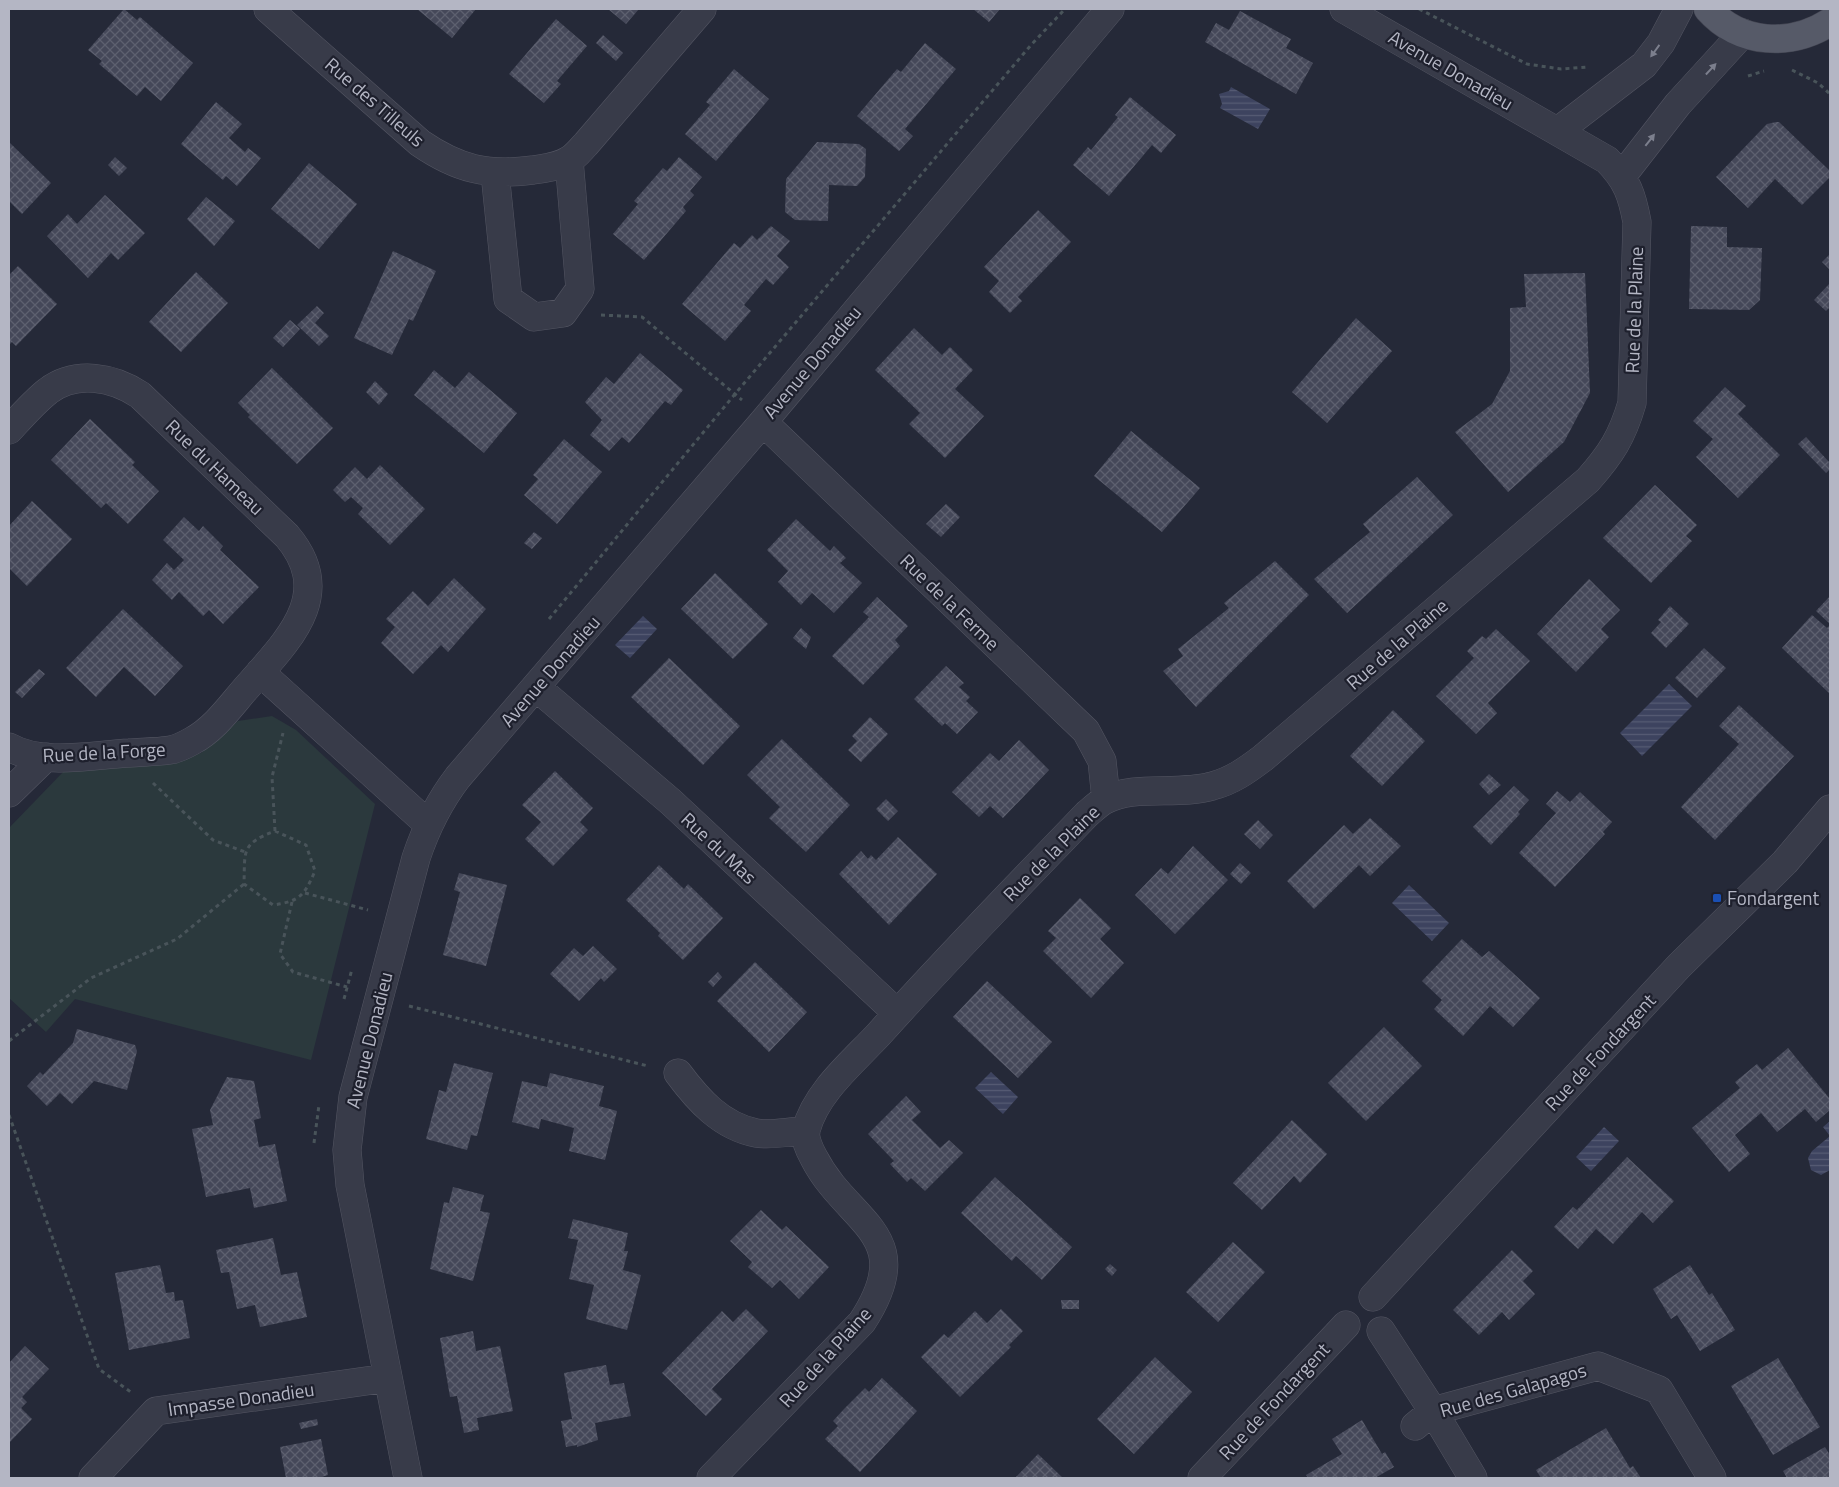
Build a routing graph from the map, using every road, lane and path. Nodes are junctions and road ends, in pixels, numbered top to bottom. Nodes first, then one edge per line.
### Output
1 (268, 9) edge
2 (702, 9) edge
3 (1110, 9) edge
4 (1344, 9) edge
5 (1419, 9) edge
6 (1679, 9) edge
7 (1708, 9) edge
8 (1825, 32) edge
9 (1743, 33) junction
10 (1595, 66) dead end
11 (1558, 131) junction
12 (569, 160) junction
13 (495, 173) junction
14 (1622, 176) junction
15 (563, 313) junction
16 (763, 422) junction
17 (9, 430) edge
18 (260, 672) junction
19 (536, 688) junction
20 (292, 700) junction
21 (9, 747) edge
22 (136, 752) junction
23 (46, 757) junction
24 (9, 793) edge
25 (1106, 799) junction
26 (1830, 809) edge
27 (428, 824) junction
28 (275, 831) junction
29 (245, 852) junction
30 (244, 884) junction
31 (305, 893) junction
32 (292, 902) junction
33 (368, 910) dead end
34 (347, 987) dead end
35 (378, 999) junction
36 (897, 1014) junction
37 (9, 1041) edge
38 (678, 1073) joint
39 (9, 1115) edge
40 (806, 1131) junction
41 (1374, 1297) junction
42 (1346, 1325) junction
43 (1381, 1331) junction
44 (387, 1378) junction
45 (156, 1411) junction
46 (1424, 1419) junction
47 (93, 1478) edge
48 (408, 1478) edge
49 (711, 1478) edge
50 (1202, 1478) edge
51 (1473, 1478) edge
52 (1712, 1478) edge

1 - 13 street, Rue des Tilleuls
2 - 12 street, Rue des Tilleuls
3 - 16 street, Avenue Donadieu
4 - 11 street, Avenue Donadieu
5 - 10 path, Avenue Donadieu
6 -> 11 street
7 - 9 main road
8 - 9 main road
14 -> 9 street
11 - 14 street, Rue de la Plaine
12 - 13 street, Rue des Tilleuls
12 - 15 street
13 - 15 street
14 - 25 street, Rue de la Plaine
15 - 16 path
16 - 19 street, Avenue Donadieu
16 - 25 street, Rue de la Ferme
17 - 18 street, Rue du Hameau
18 - 20 street
18 - 22 street, Rue de la Forge
19 - 27 street, Avenue Donadieu
19 - 36 street, Rue du Mas
20 - 27 street
20 - 28 path
21 - 23 street, Rue de la Forge
22 - 23 street, Rue de la Forge
22 - 29 path
23 - 24 street
25 - 36 street, Rue de la Plaine
26 - 41 street, Rue de Fondargent
27 - 35 street, Avenue Donadieu
28 - 29 path
28 - 31 path
29 - 30 path
30 - 32 path
30 - 37 path
31 - 32 path
31 - 33 path
32 - 34 path
35 - 38 path
35 - 44 street, Avenue Donadieu
36 - 40 street, Rue de la Plaine
38 - 40 street
39 - 45 path
40 - 49 street, Rue de la Plaine
41 - 42 street
41 - 43 street
42 - 43 street, Rue de Fondargent
42 - 50 street, Rue de Fondargent
43 - 46 street
44 - 45 street, Impasse Donadieu
44 - 48 street, Avenue Donadieu
45 - 47 street, Impasse Donadieu
46 - 51 street
46 - 52 street, Rue des Galapagos

